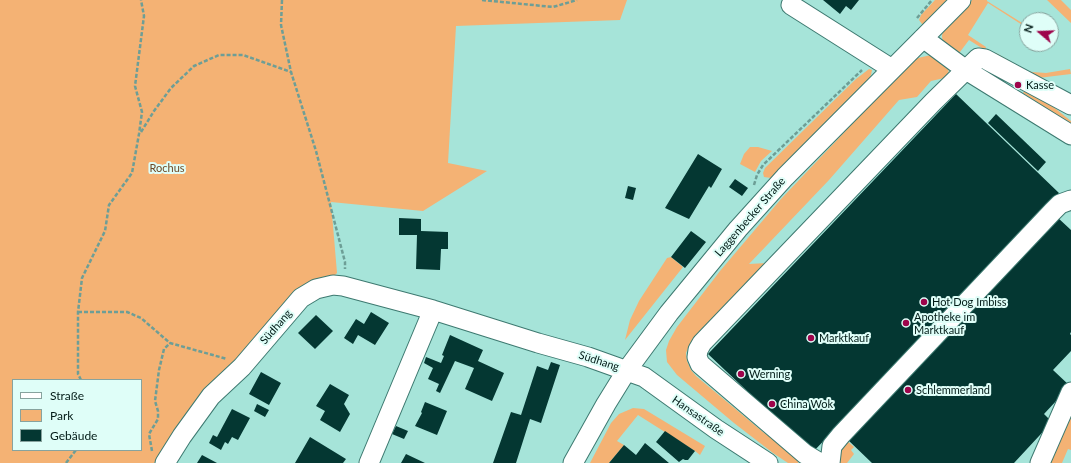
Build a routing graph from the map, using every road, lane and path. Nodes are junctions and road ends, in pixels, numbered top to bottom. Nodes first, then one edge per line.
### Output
1 (141, 0) edge
2 (282, 0) edge
3 (482, 0) edge
4 (576, 0) edge
5 (961, 0) edge
6 (791, 5) dead end
7 (923, 38) junction
8 (892, 69) junction
9 (966, 70) junction
10 (291, 72) junction
11 (1071, 105) edge
12 (139, 134) junction
13 (1071, 135) edge
14 (1071, 200) edge
15 (343, 286) junction
16 (433, 310) junction
17 (78, 312) junction
18 (170, 343) junction
19 (242, 367) junction
20 (627, 370) junction
21 (80, 379) edge
22 (1071, 392) edge
23 (185, 447) dead end
24 (75, 451) edge
25 (157, 459) edge
26 (66, 463) edge
27 (369, 463) edge
28 (574, 463) edge
29 (768, 463) edge
30 (820, 463) edge
31 (830, 463) edge
32 (1040, 463) edge

1 - 12 path
2 - 10 path
3 - 4 path
5 - 7 street, Laggenbecker Straße
6 - 8 street
7 - 8 street, Laggenbecker Straße
7 - 9 street
8 - 20 street, Laggenbecker Straße
9 - 11 street
9 - 13 street
9 - 30 street
10 - 12 path
10 - 15 path
12 - 17 path
14 - 31 street
15 - 16 street, Südhang
15 - 19 street, Südhang
16 - 20 street, Südhang
16 - 27 street
17 - 18 path
17 - 21 path
18 - 19 path
18 - 25 path
19 - 23 street
19 - 25 street, Südhang
20 - 28 street, Laggenbecker Straße
20 - 29 street, Hansastraße
22 - 32 street
24 - 26 path

